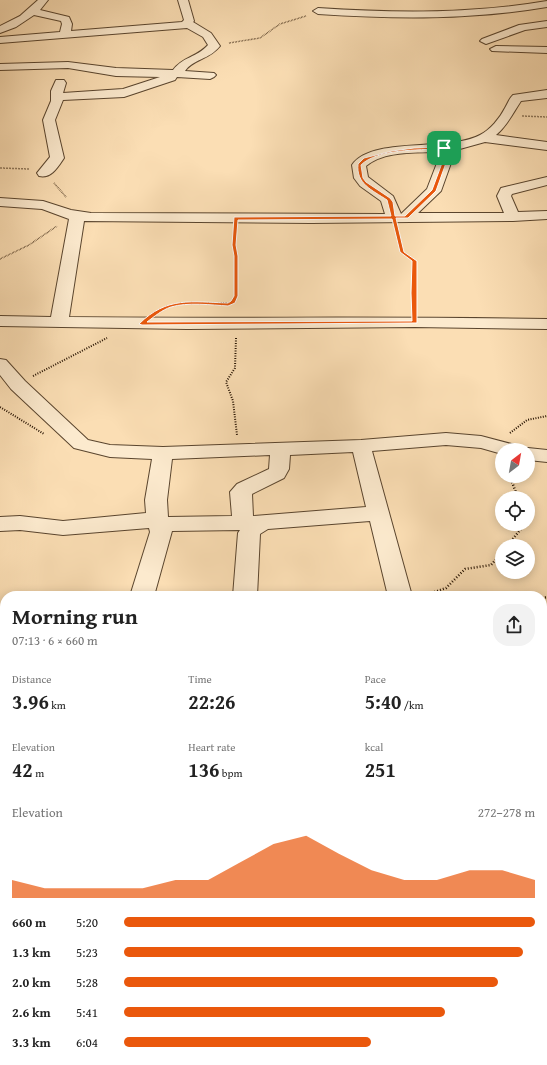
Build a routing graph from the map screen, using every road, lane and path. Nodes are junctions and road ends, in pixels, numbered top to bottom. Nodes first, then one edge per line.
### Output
1 (43, 0) edge
2 (183, 0) edge
3 (545, 0) edge
4 (547, 4) edge
5 (533, 6) junction
6 (318, 11) joint
7 (33, 12) junction
8 (188, 24) junction
9 (547, 24) edge
10 (0, 30) edge
11 (64, 35) junction
12 (0, 40) edge
13 (486, 41) dead end
14 (214, 45) junction
15 (496, 49) dead end
16 (547, 50) edge
17 (68, 65) junction
18 (0, 67) edge
19 (150, 72) junction
20 (178, 73) junction
21 (210, 75) dead end
22 (164, 79) junction
23 (547, 94) edge
24 (57, 97) junction
25 (505, 115) junction
26 (547, 117) edge
27 (485, 138) junction
28 (547, 146) edge
29 (444, 148) junction
30 (44, 174) dead end
31 (546, 186) edge
32 (0, 202) edge
33 (72, 215) junction
34 (547, 215) edge
35 (400, 217) junction
36 (513, 217) junction
37 (236, 218) junction
38 (0, 258) edge
39 (0, 321) edge
40 (415, 322) junction
41 (59, 323) junction
42 (142, 324) junction
43 (236, 324) junction
44 (543, 324) edge
45 (547, 341) edge
46 (0, 364) edge
47 (18, 385) junction
48 (547, 416) edge
49 (481, 442) junction
50 (361, 446) junction
51 (495, 446) edge
52 (280, 448) junction
53 (242, 450) junction
54 (163, 453) junction
55 (535, 455) edge
56 (547, 456) edge
57 (379, 513) junction
58 (158, 521) junction
59 (0, 524) edge
60 (250, 524) junction
61 (519, 531) edge
62 (513, 539) edge
63 (495, 561) edge
64 (143, 591) edge
65 (245, 591) edge
66 (399, 591) edge
67 (438, 591) edge

1 - 7 street
2 - 8 street
3 - 5 street
4 - 5 street
5 - 6 street
6 - 14 path
7 - 10 street
7 - 11 street
8 - 11 street
8 - 14 street
9 - 13 street
11 - 12 street
14 - 20 street
15 - 16 street
17 - 18 street
17 - 19 street
17 - 24 street
19 - 20 street
19 - 22 street
20 - 21 street
20 - 22 street
22 - 24 street
23 - 25 street
24 - 30 street
25 - 26 path
25 - 27 street
27 - 28 street
27 - 29 street
29 - 35 street
29 - 35 street
31 - 36 street
32 - 33 street
33 - 37 street
33 - 38 path
33 - 41 street
34 - 36 street
35 - 36 street
35 - 37 street
35 - 40 path
37 - 42 path
39 - 41 street
40 - 43 street
40 - 44 street
41 - 42 street
42 - 43 street
42 - 47 path
43 - 53 path
44 - 45 street
46 - 47 street
47 - 54 street
48 - 49 path
49 - 50 street
49 - 51 street
50 - 52 street
50 - 57 street
52 - 53 street
52 - 60 street
53 - 54 street
54 - 58 street
55 - 56 street
57 - 60 street
57 - 66 street
58 - 59 street
58 - 60 street
58 - 64 street
60 - 65 street
61 - 62 path
63 - 67 path

